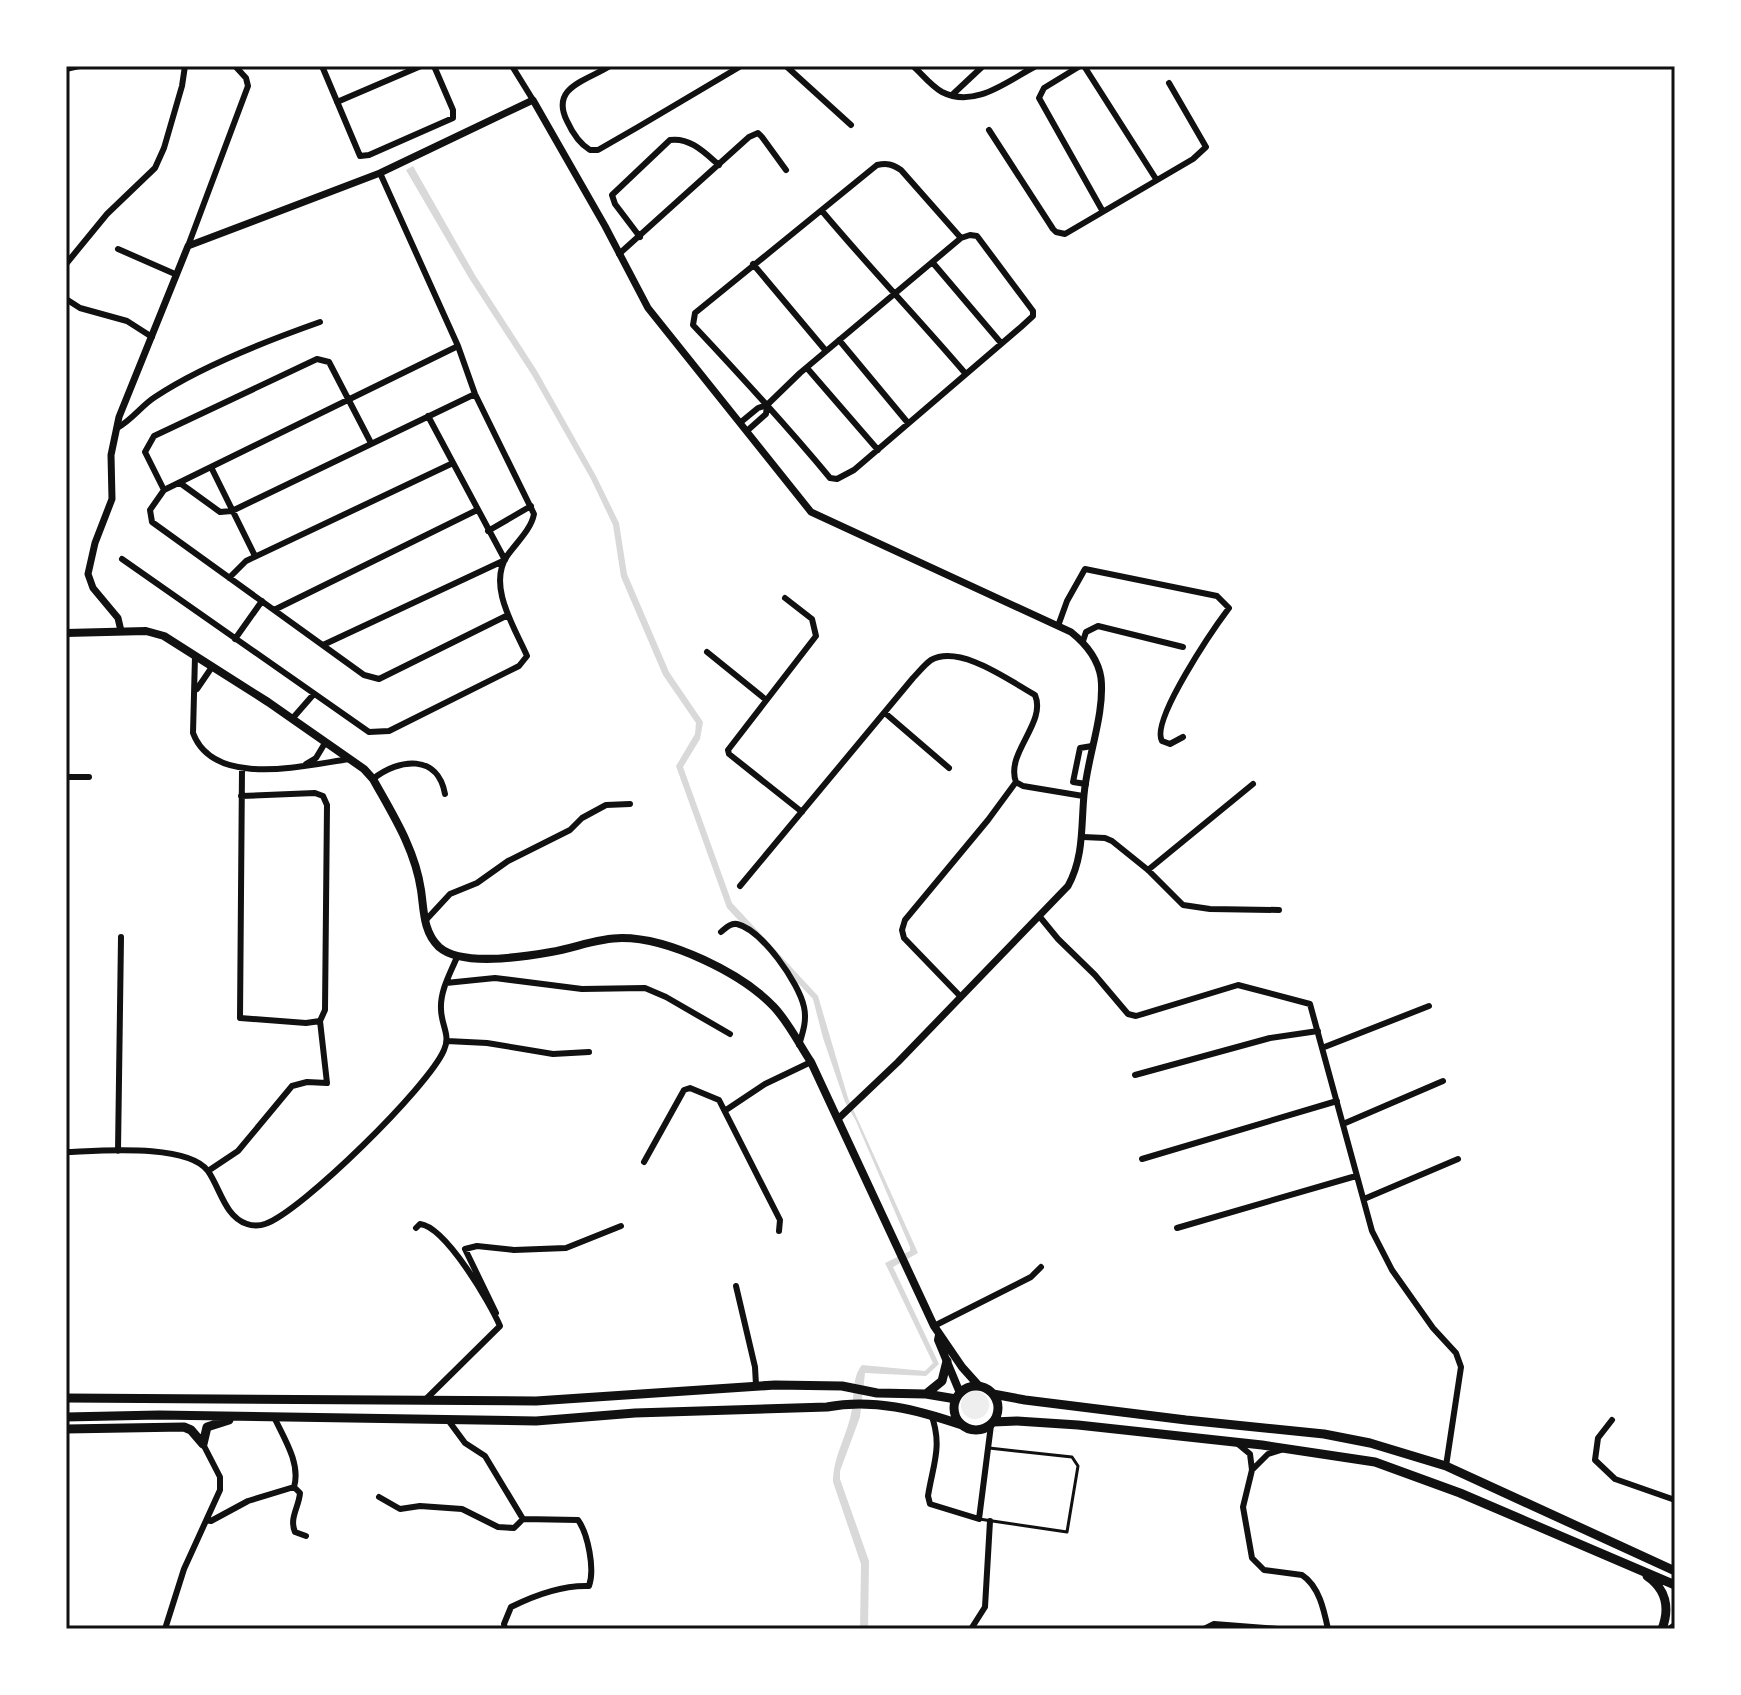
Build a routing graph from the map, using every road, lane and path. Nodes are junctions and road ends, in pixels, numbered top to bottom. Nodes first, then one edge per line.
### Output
1 (79, 66) edge
2 (185, 66) edge
3 (235, 66) edge
4 (322, 66) edge
5 (421, 66) edge
6 (434, 66) edge
7 (512, 66) edge
8 (610, 66) edge
9 (741, 66) edge
10 (786, 66) edge
11 (913, 66) edge
12 (983, 66) edge
13 (1036, 66) edge
14 (1082, 66) edge
15 (66, 69) edge
16 (1169, 83) dead end
17 (952, 95) junction
18 (533, 100) junction
19 (337, 102) junction
20 (851, 125) dead end
21 (989, 130) dead end
22 (719, 165) junction
23 (786, 170) dead end
24 (380, 173) junction
25 (1156, 179) junction
26 (1102, 210) junction
27 (822, 211) junction
28 (640, 237) junction
29 (961, 238) junction
30 (188, 246) junction
31 (118, 249) dead end
32 (619, 254) junction
33 (933, 263) junction
34 (66, 264) edge
35 (753, 264) junction
36 (175, 274) junction
37 (894, 294) junction
38 (66, 299) edge
39 (320, 322) dead end
40 (152, 337) junction
41 (839, 340) junction
42 (1001, 343) junction
43 (458, 346) junction
44 (826, 351) junction
45 (807, 368) junction
46 (965, 373) junction
47 (475, 394) junction
48 (349, 399) junction
49 (767, 405) junction
50 (428, 416) junction
51 (741, 422) junction
52 (908, 423) junction
53 (117, 428) junction
54 (748, 430) junction
55 (371, 443) junction
56 (878, 450) junction
57 (453, 463) junction
58 (211, 467) junction
59 (180, 483) junction
60 (164, 490) junction
61 (531, 506) junction
62 (477, 510) junction
63 (232, 511) junction
64 (488, 531) junction
65 (255, 556) junction
66 (122, 559) dead end
67 (505, 560) junction
68 (229, 578) junction
69 (785, 598) dead end
70 (262, 601) junction
71 (274, 610) junction
72 (508, 615) junction
73 (1058, 626) junction
74 (121, 631) junction
75 (66, 633) edge
76 (235, 639) junction
77 (1083, 641) junction
78 (323, 645) junction
79 (1183, 647) dead end
80 (707, 652) dead end
81 (195, 656) junction
82 (212, 667) junction
83 (196, 692) junction
84 (313, 695) junction
85 (765, 699) junction
86 (885, 713) junction
87 (292, 719) junction
88 (1183, 737) dead end
89 (325, 743) junction
90 (1092, 746) junction
91 (350, 759) junction
92 (302, 766) junction
93 (949, 768) dead end
94 (242, 769) junction
95 (66, 777) edge
96 (89, 777) dead end
97 (373, 779) junction
98 (1016, 782) junction
99 (1086, 784) junction
100 (1253, 784) dead end
101 (445, 794) dead end
102 (241, 796) junction
103 (1083, 796) junction
104 (630, 804) dead end
105 (802, 812) junction
106 (1083, 837) junction
107 (1148, 870) junction
108 (740, 886) dead end
109 (1279, 910) dead end
110 (1040, 917) junction
111 (425, 921) junction
112 (721, 932) dead end
113 (121, 937) dead end
114 (457, 957) junction
115 (446, 983) junction
116 (961, 997) junction
117 (1429, 1006) dead end
118 (320, 1021) junction
119 (1318, 1031) junction
120 (730, 1034) dead end
121 (447, 1041) junction
122 (799, 1045) junction
123 (1322, 1048) junction
124 (589, 1052) dead end
125 (811, 1062) junction
126 (1135, 1075) dead end
127 (1443, 1081) dead end
128 (1337, 1101) junction
129 (726, 1110) junction
130 (838, 1119) junction
131 (1343, 1124) junction
132 (118, 1151) junction
133 (66, 1152) edge
134 (1142, 1159) dead end
135 (1458, 1159) dead end
136 (644, 1162) dead end
137 (208, 1171) junction
138 (1356, 1176) junction
139 (1364, 1199) junction
140 (621, 1226) dead end
141 (416, 1228) dead end
142 (1177, 1228) dead end
143 (779, 1231) dead end
144 (1041, 1267) dead end
145 (736, 1286) dead end
146 (496, 1317) junction
147 (934, 1326) junction
148 (939, 1335) junction
149 (947, 1361) junction
150 (756, 1385) junction
151 (979, 1386) junction
152 (926, 1394) junction
153 (993, 1394) junction
154 (958, 1396) junction
155 (66, 1398) edge
156 (424, 1401) junction
157 (931, 1414) junction
158 (66, 1417) edge
159 (238, 1417) junction
160 (274, 1417) junction
161 (448, 1420) junction
162 (1612, 1420) dead end
163 (992, 1423) junction
164 (962, 1425) junction
165 (66, 1429) edge
166 (1235, 1442) junction
167 (203, 1444) junction
168 (989, 1448) junction
169 (1286, 1449) junction
170 (1446, 1466) junction
171 (1252, 1470) junction
172 (294, 1487) junction
173 (379, 1497) dead end
174 (1675, 1500) edge
175 (523, 1519) junction
176 (979, 1519) junction
177 (207, 1520) junction
178 (990, 1521) junction
179 (306, 1536) dead end
180 (1629, 1564) junction
181 (1675, 1571) edge
182 (1674, 1585) edge
183 (1244, 1628) edge
184 (165, 1629) edge
185 (505, 1629) edge
186 (971, 1629) edge
187 (1204, 1629) edge
188 (1278, 1629) edge
189 (1328, 1629) edge
190 (1662, 1629) edge

1 - 15 street
2 - 34 street
3 - 30 street
4 - 19 street
5 - 19 street
6 - 19 street
7 - 18 street
8 - 9 street
10 - 20 street
11 - 17 street
12 - 17 street
13 - 17 street
14 - 25 street
14 - 26 street
16 - 25 street
18 - 24 street
18 - 32 street
21 - 26 street
22 - 23 street
22 - 28 street
22 - 28 street
24 - 30 street
24 - 43 street
25 - 26 street
27 - 29 street
27 - 35 street
27 - 37 street
28 - 32 street
29 - 33 street
29 - 42 street
30 - 36 street
31 - 36 street
32 - 51 street
33 - 37 street
33 - 42 street
35 - 44 street
35 - 49 street
36 - 40 street
37 - 41 street
37 - 46 street
38 - 40 street
39 - 53 street
40 - 53 street
41 - 44 street
41 - 52 street
42 - 46 street
43 - 47 street
43 - 48 street
44 - 45 street
45 - 49 street
45 - 56 street
46 - 52 street
47 - 50 street
47 - 61 street
48 - 55 street
48 - 58 street
48 - 60 street
49 - 51 street
49 - 54 street
49 - 56 street
50 - 55 street
50 - 57 street
51 - 54 street
52 - 56 street
53 - 74 street
54 - 73 street
55 - 63 street
57 - 62 street
57 - 65 street
58 - 59 street
58 - 63 street
59 - 60 street
59 - 63 street
60 - 68 street
61 - 64 street
61 - 67 street
62 - 64 street
62 - 71 street
63 - 65 street
64 - 67 street
65 - 68 street
66 - 76 street
67 - 72 street
67 - 78 street
68 - 70 street
69 - 85 street
70 - 71 street
70 - 76 street
71 - 78 street
72 - 78 street
72 - 84 street
73 - 77 street
73 - 88 street
74 - 75 main road
74 - 81 main road
76 - 84 street
77 - 79 street
77 - 90 street
80 - 85 street
81 - 82 main road
81 - 83 street
82 - 83 street
82 - 87 main road
83 - 94 street
84 - 87 street
85 - 105 street
86 - 93 street
86 - 98 street
86 - 105 street
87 - 89 main road
89 - 91 main road
89 - 92 street
90 - 99 street
90 - 99 street
91 - 92 street
91 - 97 main road
92 - 94 street
94 - 102 street
95 - 96 street
97 - 101 street
97 - 111 main road
98 - 103 street
98 - 116 street
99 - 103 street
100 - 107 street
102 - 118 street
102 - 118 street
103 - 106 street
104 - 111 street
105 - 108 street
106 - 107 street
106 - 110 street
107 - 109 street
110 - 116 street
110 - 119 street
111 - 114 main road
112 - 122 street
113 - 132 street
114 - 115 street
114 - 122 main road
115 - 120 street
115 - 121 street
116 - 130 street
117 - 123 street
118 - 137 street
119 - 123 street
119 - 126 street
121 - 124 street
121 - 137 street
122 - 125 main road
123 - 128 street
125 - 129 street
125 - 130 main road
127 - 131 street
128 - 131 street
128 - 134 street
129 - 136 street
129 - 143 street
130 - 147 main road
131 - 138 street
132 - 133 street
132 - 137 street
135 - 139 street
138 - 139 street
138 - 142 street
139 - 170 street
140 - 146 street
141 - 146 street
144 - 147 street
145 - 150 street
146 - 156 street
147 - 148 main road
148 - 149 main road
148 - 151 main road
149 - 152 main road
149 - 154 main road
150 - 152 main road
150 - 156 main road
151 - 153 main road
151 - 154 main road
152 - 154 main road
153 - 163 main road
153 - 170 main road
154 - 164 main road
155 - 156 main road
157 - 161 main road
157 - 164 main road
157 - 176 street
158 - 159 main road
159 - 160 main road
159 - 167 main road
160 - 161 main road
160 - 172 street
161 - 175 street
162 - 174 street
163 - 164 main road
163 - 166 main road
163 - 168 street
165 - 167 main road
166 - 169 main road
166 - 171 street
167 - 177 street
168 - 176 street
168 - 178 lane
169 - 171 street
169 - 180 main road
170 - 181 main road
171 - 189 street
172 - 177 street
172 - 179 street
173 - 175 street
175 - 185 street
176 - 178 lane
177 - 184 street
178 - 186 street
180 - 182 main road
180 - 190 main road
183 - 187 street
183 - 188 street

